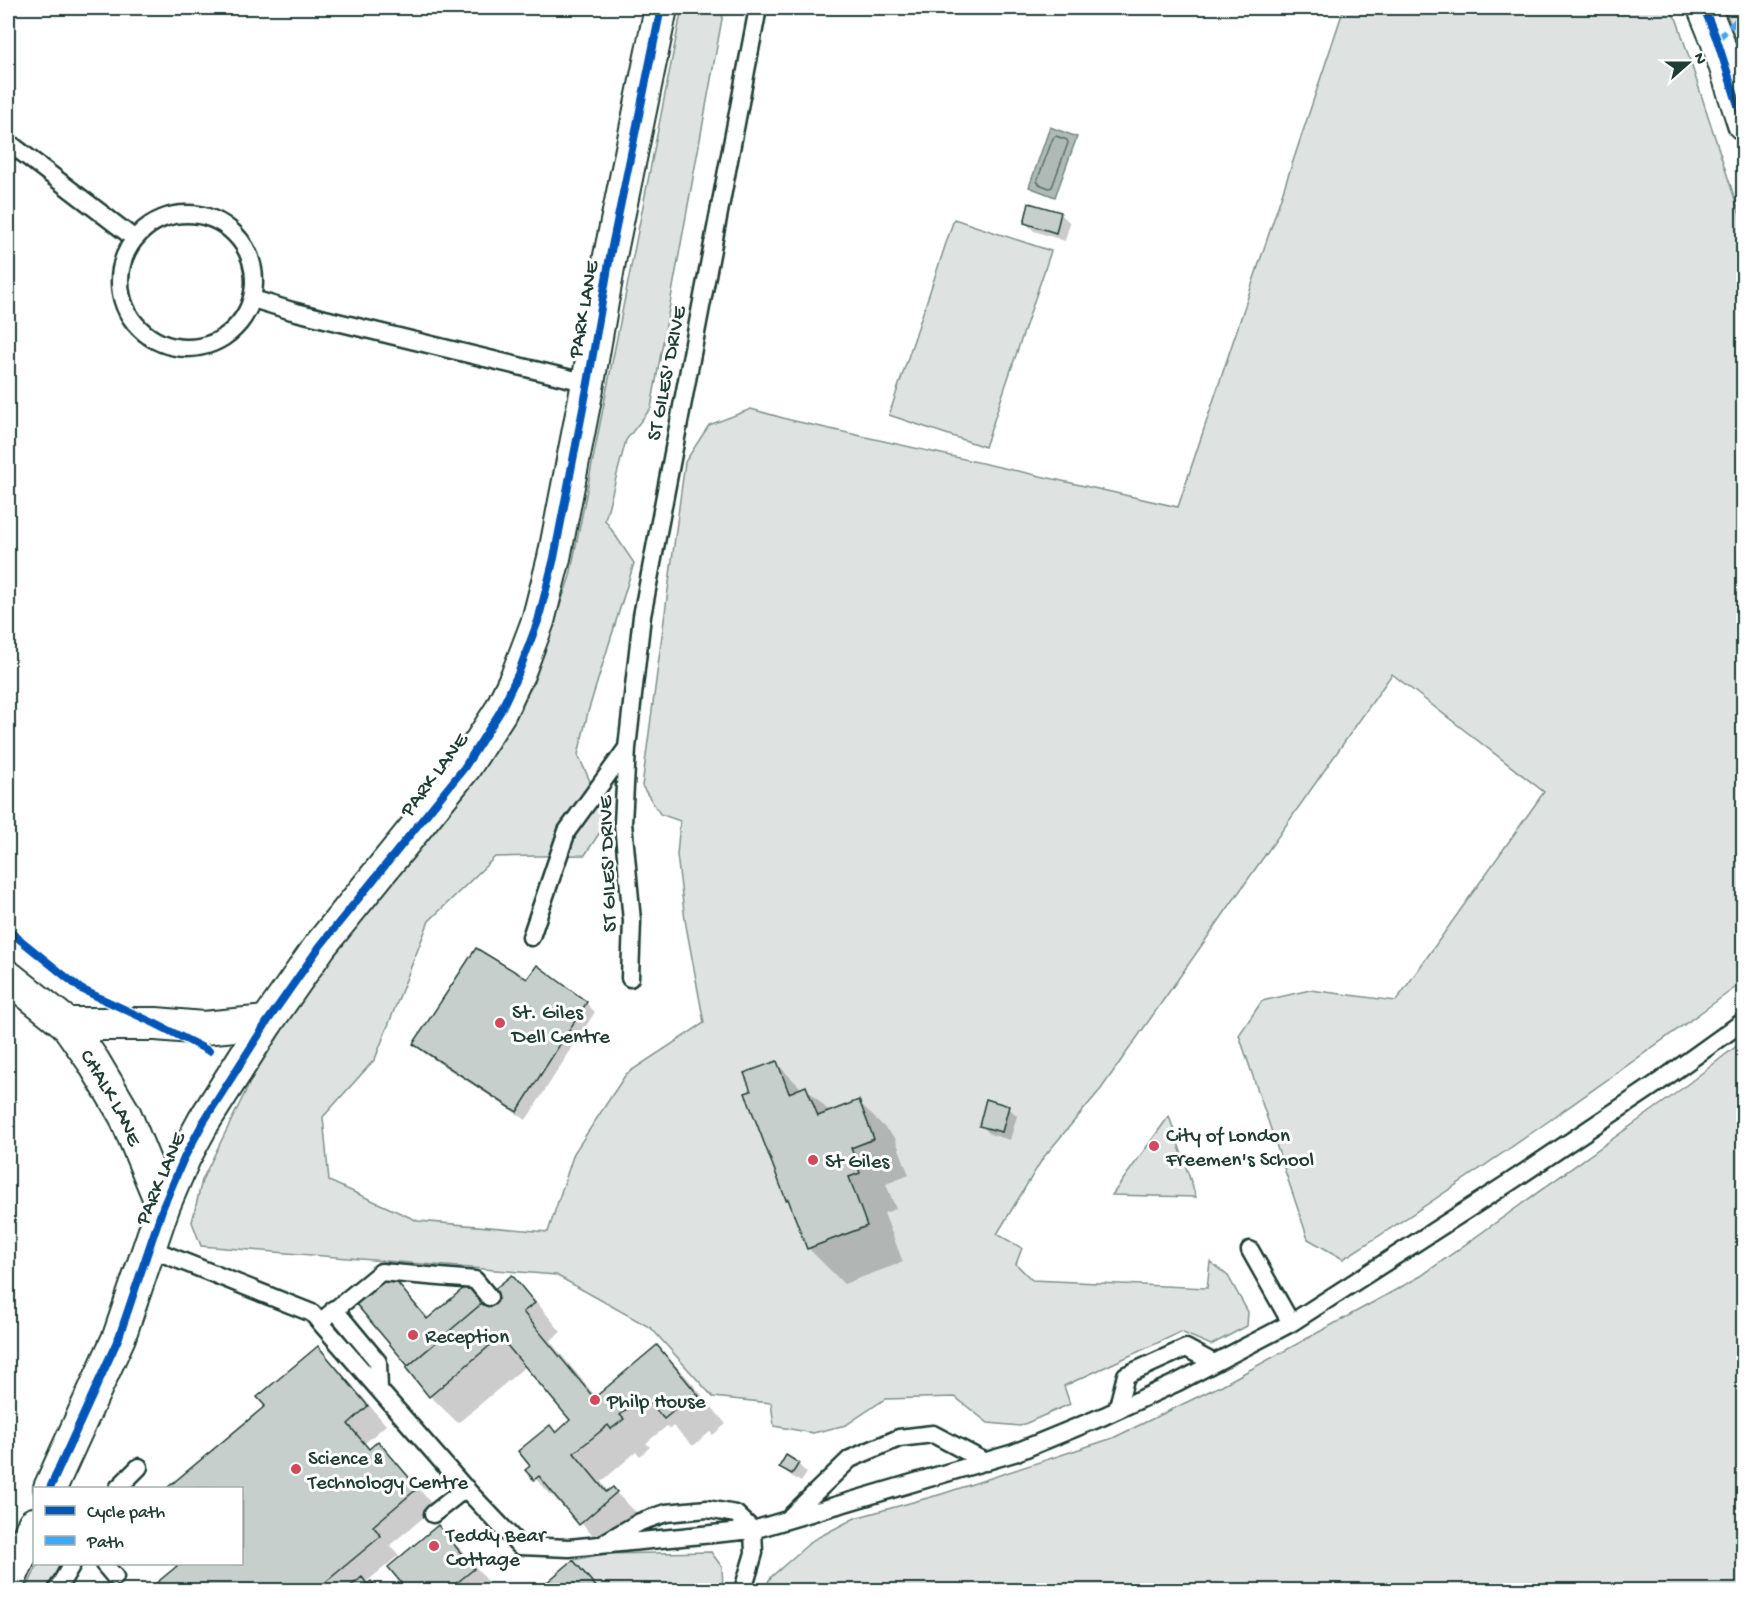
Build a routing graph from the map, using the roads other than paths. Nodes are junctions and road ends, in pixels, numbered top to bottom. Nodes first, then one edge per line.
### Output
1 (661, 8) edge
2 (758, 8) edge
3 (1704, 8) edge
4 (1743, 124) edge
5 (8, 142) edge
6 (135, 239) junction
7 (253, 299) junction
8 (588, 383) junction
9 (627, 748) junction
10 (531, 937) dead end
11 (8, 977) edge
12 (630, 978) dead end
13 (1743, 1021) edge
14 (267, 1022) junction
15 (67, 1024) junction
16 (163, 1207) junction
17 (149, 1248) junction
18 (1250, 1250) dead end
19 (489, 1297) dead end
20 (334, 1309) junction
21 (316, 1317) junction
22 (1291, 1323) junction
23 (1214, 1364) junction
24 (380, 1389) junction
25 (1117, 1410) junction
26 (986, 1462) junction
27 (139, 1467) dead end
28 (50, 1487) edge
29 (119, 1487) edge
30 (466, 1488) junction
31 (433, 1514) dead end
32 (788, 1519) junction
33 (33, 1526) edge
34 (753, 1530) junction
35 (601, 1544) junction
36 (71, 1565) edge
37 (106, 1565) edge
38 (115, 1577) dead end
39 (8, 1584) edge
40 (57, 1590) edge
41 (743, 1590) edge

1 - 8 street, PARK LANE
2 - 9 lane, ST GILES' DRIVE
3 - 4 street
5 - 6 lane
6 - 7 lane
6 - 7 lane
7 - 8 lane
8 - 14 street, PARK LANE
9 - 10 lane, ST GILES' DRIVE
9 - 12 lane, ST GILES' DRIVE
11 - 15 street, CHALK LANE
13 - 22 lane
14 - 15 street, CHALK LANE
14 - 16 street, PARK LANE
15 - 16 street, CHALK LANE
16 - 17 street, PARK LANE
17 - 21 lane
17 - 28 street, PARK LANE
18 - 22 lane
19 - 20 lane
20 - 21 lane
20 - 24 lane
21 - 24 lane
22 - 23 lane
23 - 25 lane
23 - 25 lane
24 - 30 lane
25 - 26 lane
26 - 32 lane
26 - 32 lane
27 - 29 lane
30 - 31 lane
30 - 35 lane
32 - 34 lane
33 - 39 street
34 - 35 lane
34 - 35 lane
34 - 41 lane
36 - 40 lane
37 - 38 lane

